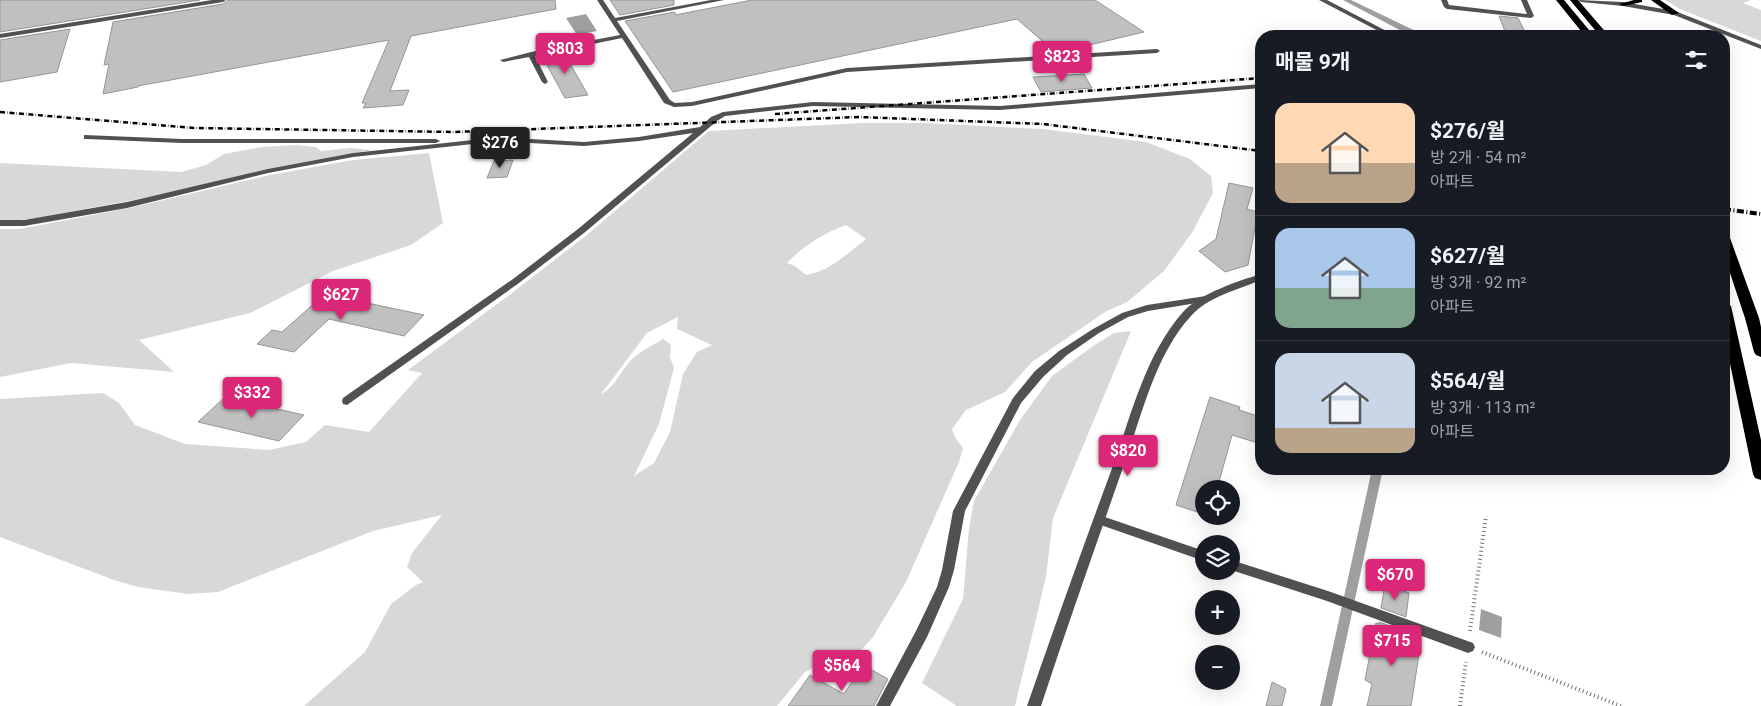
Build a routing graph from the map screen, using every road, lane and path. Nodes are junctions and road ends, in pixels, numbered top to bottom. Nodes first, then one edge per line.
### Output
1 (223, 0) edge
2 (600, 0) edge
3 (721, 0) edge
4 (1322, 0) edge
5 (1444, 0) edge
6 (1524, 0) edge
7 (1560, 0) edge
8 (1574, 0) edge
9 (1581, 0) edge
10 (1638, 0) edge
11 (1655, 0) edge
12 (1623, 4) junction
13 (1675, 13) junction
14 (614, 20) junction
15 (1381, 30) edge
16 (1585, 30) edge
17 (1600, 30) edge
18 (1718, 30) edge
19 (1730, 35) edge
20 (0, 36) edge
21 (617, 37) junction
22 (1761, 47) edge
23 (1157, 51) dead end
24 (531, 54) junction
25 (502, 60) dead end
26 (545, 82) dead end
27 (1255, 87) edge
28 (703, 129) junction
29 (87, 137) dead end
30 (482, 141) junction
31 (0, 223) edge
32 (1730, 255) edge
33 (1255, 279) edge
34 (1206, 299) junction
35 (1730, 333) edge
36 (1761, 352) edge
37 (347, 401) dead end
38 (1761, 474) edge
39 (1486, 516) dead end
40 (1098, 520) junction
41 (1195, 553) edge
42 (1240, 568) edge
43 (1468, 647) junction
44 (883, 706) edge
45 (1034, 706) edge
46 (1460, 706) edge
47 (1621, 706) edge

1 - 20 street
2 - 14 street
3 - 14 street
4 - 15 street
5 - 6 street
7 - 16 highway
8 - 17 highway
9 - 12 street
10 - 12 main road
11 - 13 main road
12 - 13 street
13 - 18 street
14 - 21 street
19 - 22 street
21 - 23 street
21 - 24 street
24 - 25 street
24 - 26 street
27 - 28 street
28 - 30 street
28 - 37 street
29 - 30 street
30 - 31 street
32 - 36 highway
33 - 34 street
34 - 40 street
34 - 44 street
35 - 38 highway
39 - 43 path
40 - 41 street
40 - 45 street
42 - 43 street
43 - 46 path
43 - 47 path

